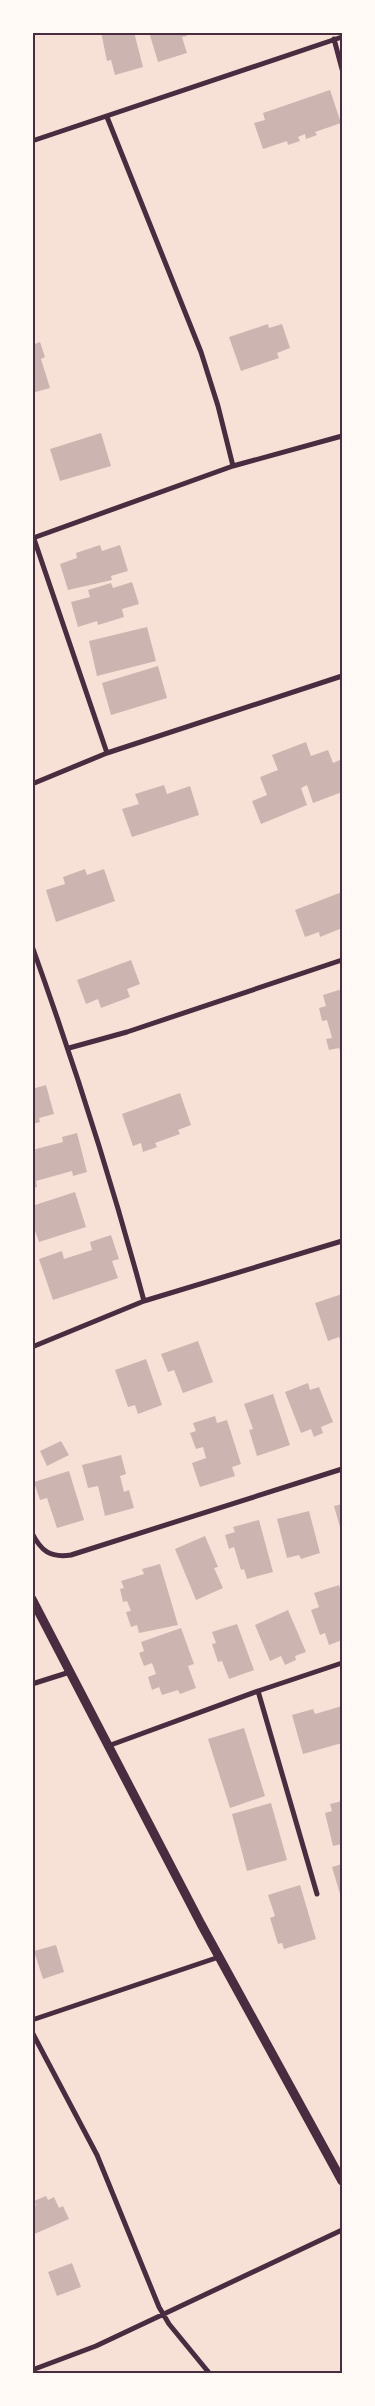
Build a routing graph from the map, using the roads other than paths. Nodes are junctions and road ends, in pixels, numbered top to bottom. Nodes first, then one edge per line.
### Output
1 (342, 37) edge
2 (334, 39) junction
3 (342, 70) edge
4 (107, 117) junction
5 (32, 141) edge
6 (342, 436) edge
7 (233, 466) junction
8 (33, 537) edge
9 (342, 676) edge
10 (108, 753) junction
11 (32, 784) edge
12 (32, 946) edge
13 (342, 960) edge
14 (69, 1048) junction
15 (342, 1242) edge
16 (144, 1301) junction
17 (32, 1346) edge
18 (342, 1469) edge
19 (32, 1533) edge
20 (32, 1599) edge
21 (342, 1663) edge
22 (70, 1672) junction
23 (32, 1684) edge
24 (258, 1691) junction
25 (107, 1747) junction
26 (318, 1894) dead end
27 (219, 1957) junction
28 (32, 2020) edge
29 (32, 2032) edge
30 (342, 2181) edge
31 (342, 2230) edge
32 (163, 2315) junction
33 (32, 2370) edge
34 (210, 2374) edge

1 - 2 street
2 - 3 street
2 - 4 street
4 - 5 street
4 - 7 street
6 - 7 street
7 - 8 street
8 - 10 street
9 - 10 street
10 - 11 street
12 - 14 street
13 - 14 street
14 - 16 street
15 - 16 street
16 - 17 street
18 - 19 street
20 - 22 street
21 - 24 street
22 - 23 street
22 - 25 street
24 - 25 street
24 - 26 street
25 - 27 street
27 - 28 street
27 - 30 street
29 - 32 street
31 - 32 street
32 - 33 street
32 - 34 street

